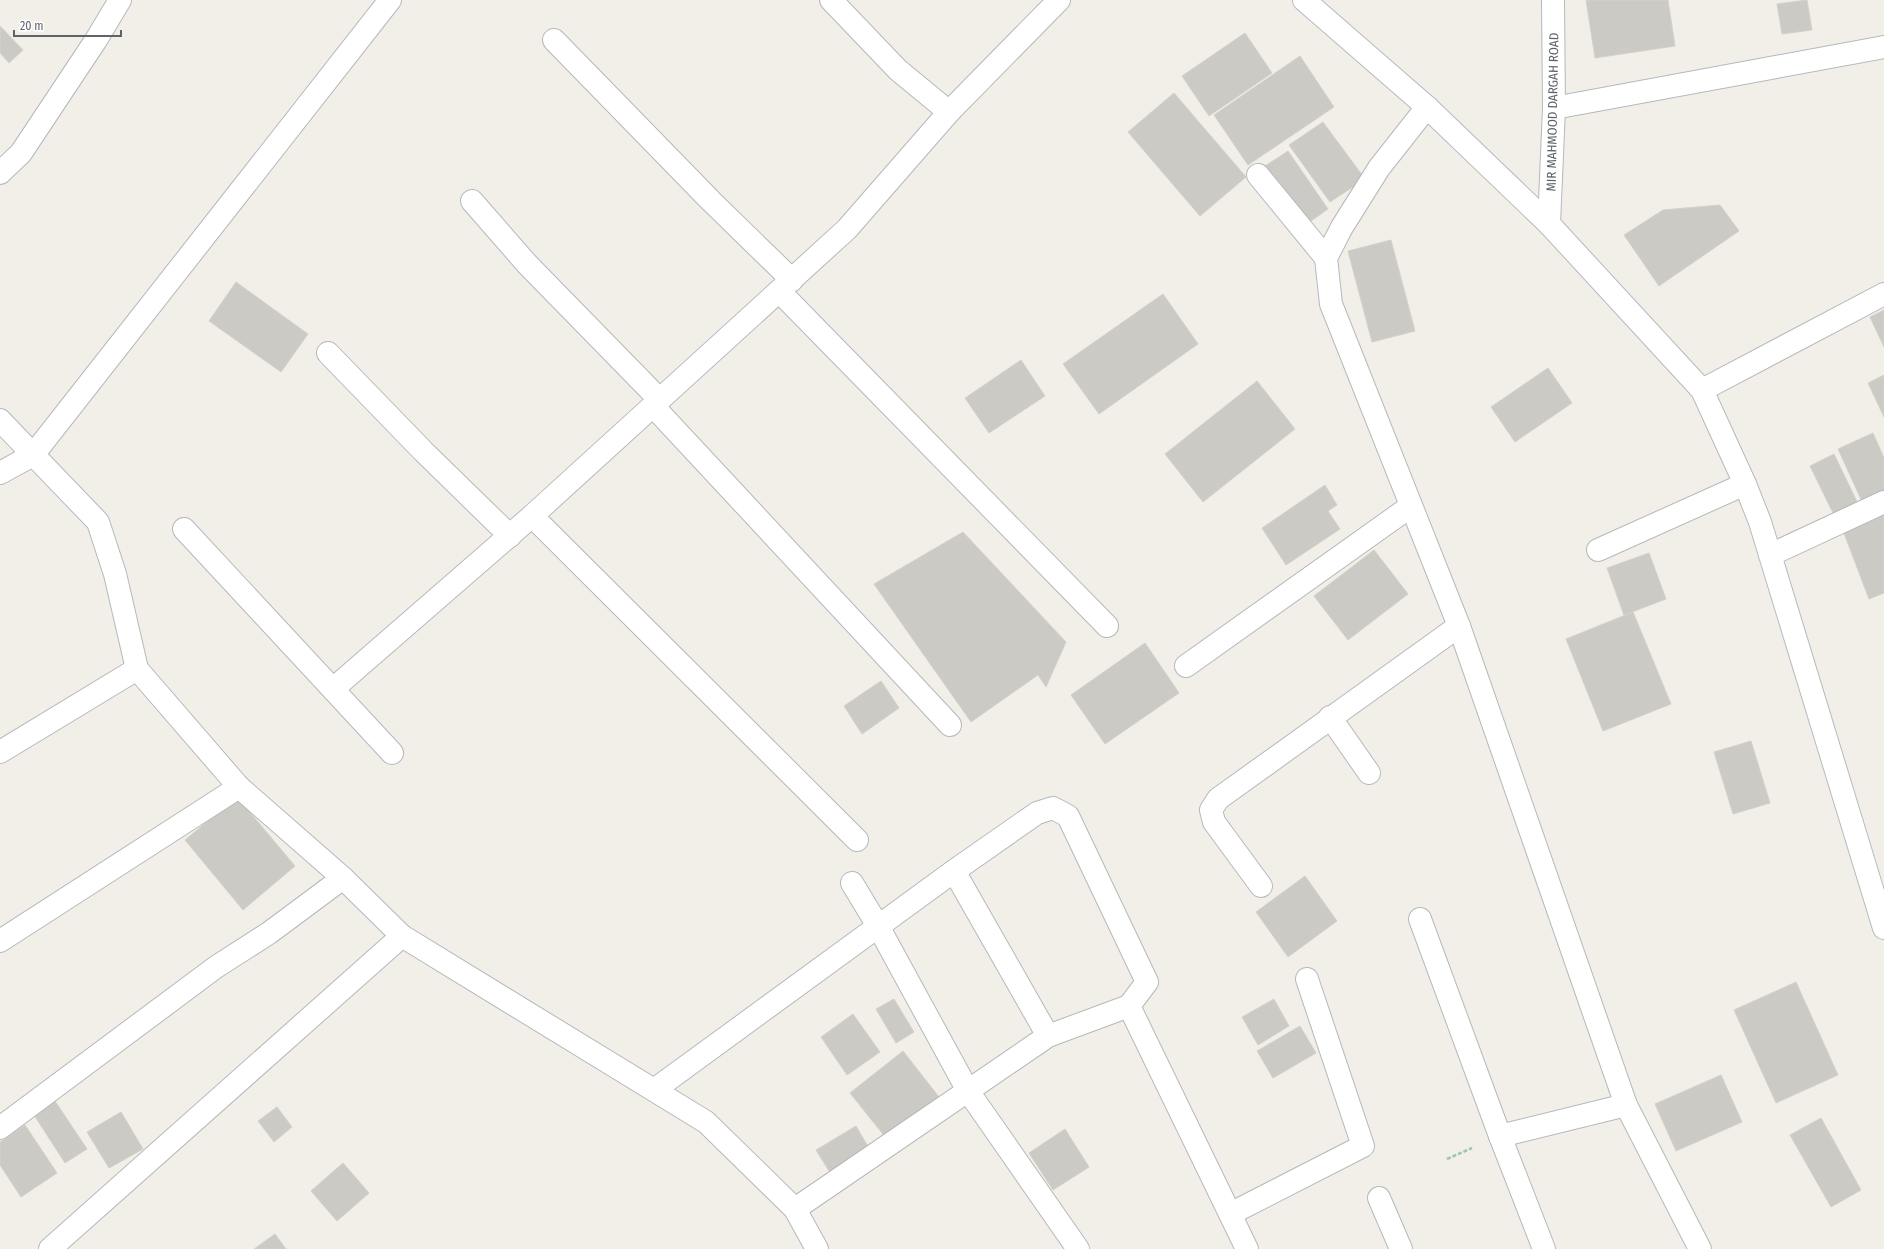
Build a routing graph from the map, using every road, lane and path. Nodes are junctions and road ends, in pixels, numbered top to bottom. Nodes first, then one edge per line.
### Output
1 (120, 0) edge
2 (390, 0) edge
3 (831, 0) edge
4 (1060, 0) edge
5 (1304, 0) edge
6 (1553, 0) edge
7 (554, 40) dead end
8 (1884, 47) edge
9 (1427, 107) junction
10 (1554, 108) junction
11 (949, 112) junction
12 (0, 173) edge
13 (1258, 175) dead end
14 (472, 201) dead end
15 (1549, 224) junction
16 (1326, 258) junction
17 (786, 285) junction
18 (1884, 294) edge
19 (328, 352) dead end
20 (1702, 390) junction
21 (657, 403) junction
22 (0, 420) edge
23 (33, 454) junction
24 (0, 473) edge
25 (1745, 484) junction
26 (1884, 502) edge
27 (1411, 506) junction
28 (532, 516) junction
29 (184, 529) dead end
30 (510, 536) junction
31 (1598, 550) dead end
32 (1770, 555) junction
33 (1108, 626) dead end
34 (1459, 626) junction
35 (1186, 666) dead end
36 (137, 669) junction
37 (333, 689) junction
38 (1330, 718) junction
39 (950, 725) dead end
40 (0, 752) edge
41 (392, 752) dead end
42 (1369, 773) dead end
43 (239, 787) junction
44 (857, 840) dead end
45 (954, 871) junction
46 (343, 878) junction
47 (852, 884) dead end
48 (1261, 886) dead end
49 (1420, 919) dead end
50 (1883, 919) edge
51 (878, 926) junction
52 (402, 936) junction
53 (0, 941) edge
54 (1307, 978) dead end
55 (1129, 1006) junction
56 (1048, 1036) junction
57 (654, 1090) junction
58 (968, 1091) junction
59 (1626, 1106) junction
60 (0, 1128) edge
61 (1500, 1136) junction
62 (1379, 1198) dead end
63 (796, 1208) junction
64 (1230, 1214) junction
65 (50, 1249) edge
66 (817, 1249) edge
67 (1078, 1249) edge
68 (1247, 1249) edge
69 (1401, 1249) edge
70 (1544, 1249) edge
71 (1700, 1249) edge

1 - 12 street
2 - 23 street
3 - 11 street
4 - 11 street
5 - 9 street
6 - 10 street, MIR MAHMOOD DARGAH ROAD
7 - 17 street
8 - 10 street
9 - 15 street
9 - 16 street
10 - 15 street, MIR MAHMOOD DARGAH ROAD
11 - 17 street
13 - 16 street
14 - 21 street
15 - 20 street
16 - 27 street
17 - 21 street
17 - 33 street
18 - 20 street
19 - 30 street
20 - 25 street
21 - 28 street
21 - 39 street
22 - 23 street
23 - 24 street
23 - 36 street
25 - 31 street
25 - 32 street
26 - 32 street
27 - 34 street
27 - 35 street
28 - 30 street
28 - 44 street
29 - 37 street
30 - 37 street
32 - 50 street
34 - 38 street
34 - 59 street
36 - 40 street
36 - 43 street
37 - 41 street
38 - 42 street
38 - 48 street
43 - 46 street
43 - 53 street
45 - 51 street
45 - 55 street
45 - 56 street
46 - 52 street
46 - 60 street
47 - 51 street
49 - 61 street
51 - 57 street
51 - 58 street
52 - 57 street
52 - 65 street
54 - 64 street
55 - 56 street
55 - 64 street
56 - 58 street
57 - 63 street
58 - 63 street
58 - 67 street
59 - 61 street
59 - 71 street
61 - 70 street
62 - 69 street
63 - 66 street
64 - 68 street

